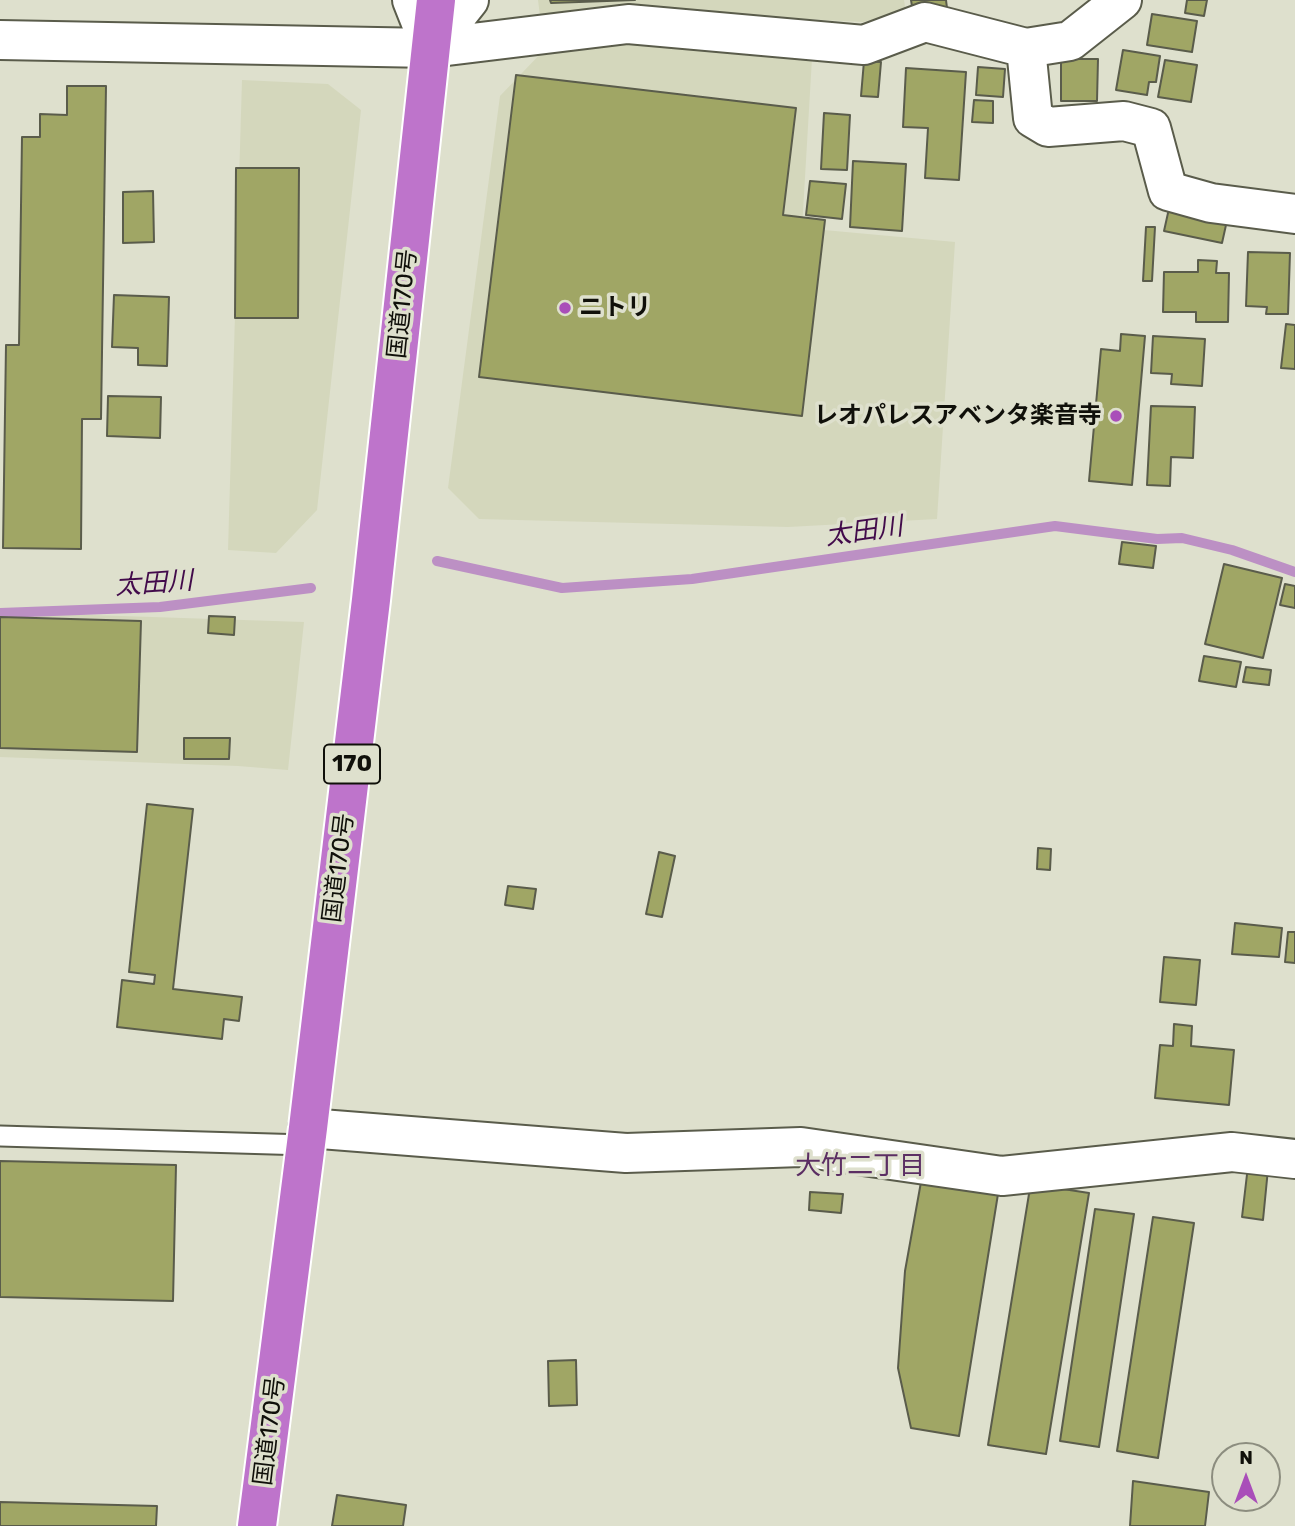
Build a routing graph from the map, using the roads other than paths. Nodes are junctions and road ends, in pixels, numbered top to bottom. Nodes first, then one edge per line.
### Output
1 (412, 0) edge
2 (436, 0) edge
3 (469, 0) edge
4 (1122, 0) edge
5 (0, 40) edge
6 (430, 48) junction
7 (1026, 48) junction
8 (1295, 214) edge
9 (0, 1136) edge
10 (307, 1137) junction
11 (1295, 1159) edge
12 (257, 1526) edge

1 - 6 street
2 - 6 highway, 国道170号 / 170
3 - 6 street
4 - 7 street
5 - 6 street
6 - 7 street
6 - 10 highway, 国道170号 / 170
7 - 8 street
9 - 10 lane
10 - 11 street
10 - 12 highway, 国道170号 / 170

